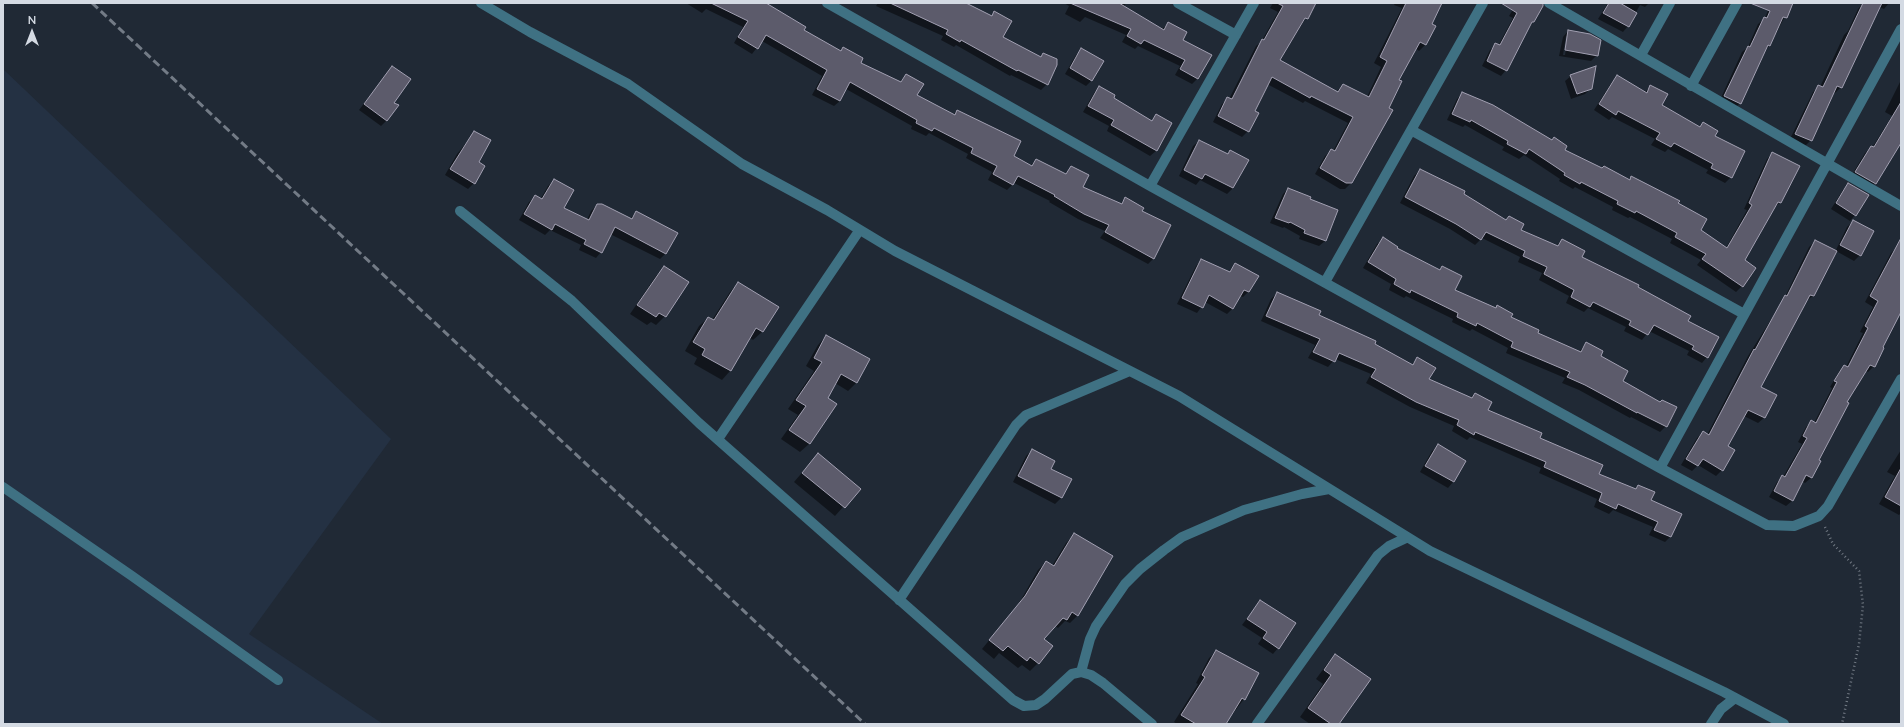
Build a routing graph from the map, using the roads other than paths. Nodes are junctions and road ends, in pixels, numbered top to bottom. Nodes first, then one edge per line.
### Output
1 (481, 3) edge
2 (827, 3) edge
3 (1178, 3) edge
4 (1254, 3) edge
5 (1482, 3) edge
6 (1549, 3) edge
7 (1670, 3) edge
8 (1737, 3) edge
9 (1901, 29) edge
10 (1236, 36) junction
11 (1641, 55) junction
12 (1691, 86) junction
13 (1412, 130) junction
14 (1828, 165) junction
15 (1150, 186) junction
16 (1901, 206) edge
17 (460, 211) dead end
18 (859, 231) junction
19 (1325, 282) junction
20 (1744, 314) junction
21 (1130, 371) junction
22 (1901, 379) edge
23 (718, 439) junction
24 (1660, 468) junction
25 (3, 487) edge
26 (1329, 489) junction
27 (1406, 538) junction
28 (899, 600) junction
29 (1081, 672) junction
30 (278, 680) dead end
31 (1735, 698) junction
32 (1152, 724) edge
33 (1257, 724) edge
34 (1711, 724) edge
35 (1784, 724) edge

1 - 18 street
2 - 15 street
3 - 10 street
4 - 10 street
5 - 13 street
6 - 11 street
7 - 11 street
8 - 12 street
9 - 14 street
10 - 15 street
11 - 12 street
12 - 14 street
13 - 19 street
13 - 20 street
14 - 16 street
14 - 20 street
15 - 19 street
17 - 23 street
18 - 21 street
18 - 23 street
19 - 24 street
20 - 24 street
21 - 26 street
21 - 28 street
22 - 24 street
23 - 28 street
25 - 30 street
26 - 27 street
26 - 29 street
27 - 31 street
27 - 33 street
28 - 29 street
29 - 32 street
31 - 34 street
31 - 35 street

